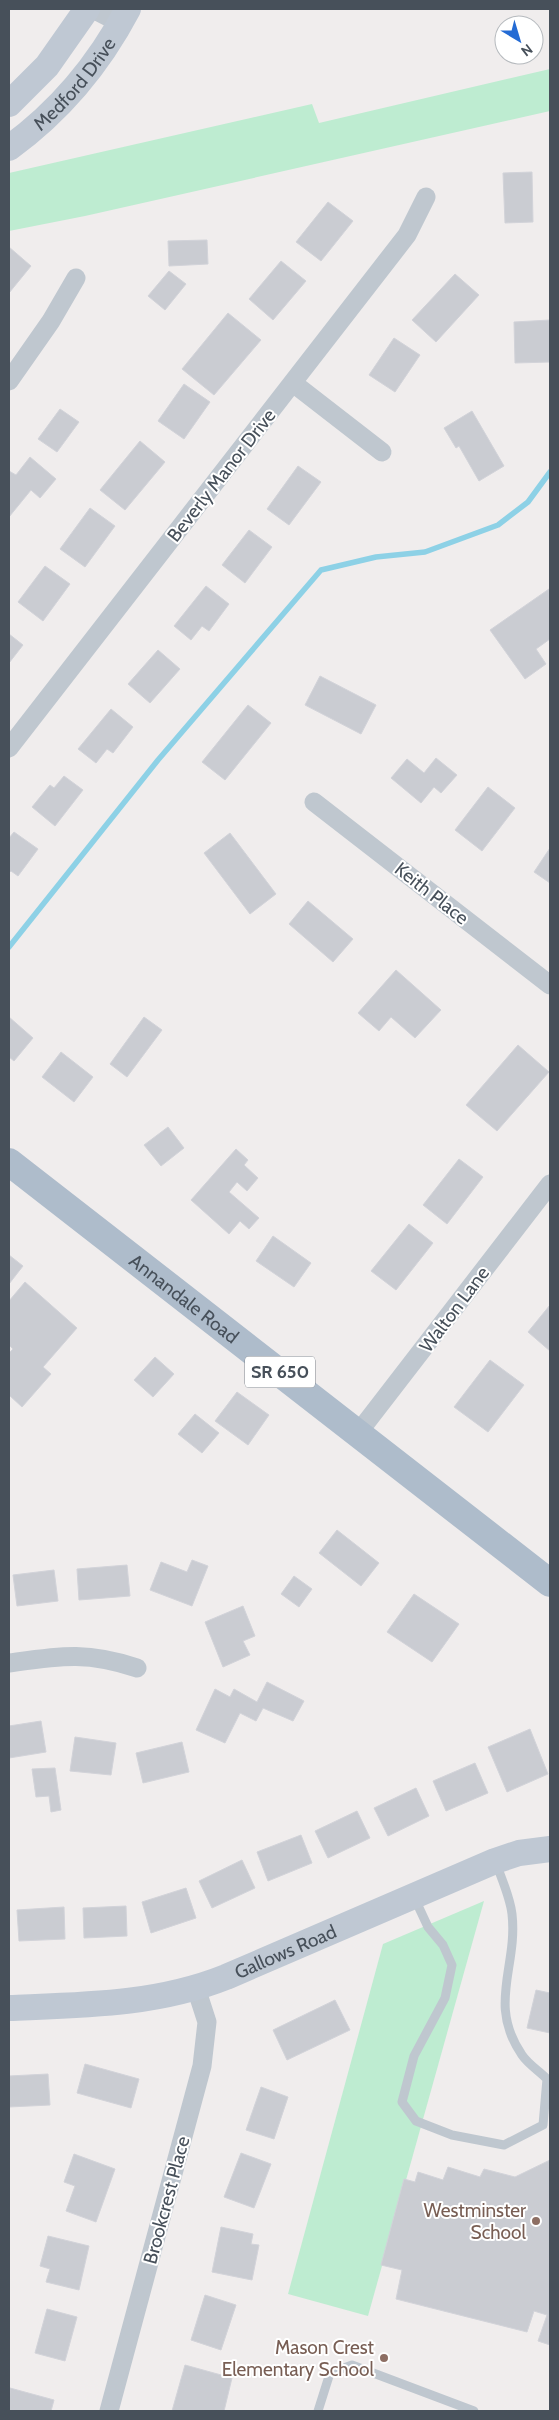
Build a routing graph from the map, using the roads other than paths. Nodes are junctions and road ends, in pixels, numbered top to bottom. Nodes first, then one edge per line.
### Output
1 (87, 9) edge
2 (93, 9) edge
3 (124, 16) edge
4 (9, 104) edge
5 (9, 148) edge
6 (426, 197) dead end
7 (76, 278) dead end
8 (9, 380) edge
9 (293, 383) junction
10 (382, 452) dead end
11 (9, 748) edge
12 (314, 802) dead end
13 (550, 985) edge
14 (9, 1162) edge
15 (550, 1184) edge
16 (358, 1433) junction
17 (550, 1583) edge
18 (9, 1663) edge
19 (137, 1668) dead end
20 (550, 1849) edge
21 (495, 1861) junction
22 (413, 1895) junction
23 (196, 1988) junction
24 (9, 2008) edge
25 (549, 2078) edge
26 (109, 2411) edge
27 (318, 2411) edge
28 (474, 2411) edge

1 - 4 main road, Medford Drive
2 - 3 street
3 - 5 main road, Medford Drive
6 - 9 street, Beverly Manor Drive
7 - 8 street
9 - 10 street
9 - 11 street, Beverly Manor Drive
12 - 13 street, Keith Place
14 - 16 main road, Annandale Road / SR 650
15 - 16 street, Walton Lane
16 - 17 main road, Annandale Road / SR 650
18 - 19 street
20 - 21 main road, Gallows Road
21 - 22 main road, Gallows Road
21 - 25 lane
22 - 23 main road, Gallows Road
22 - 25 lane
23 - 24 main road, Gallows Road
23 - 26 street, Brookcrest Place
27 - 28 lane

